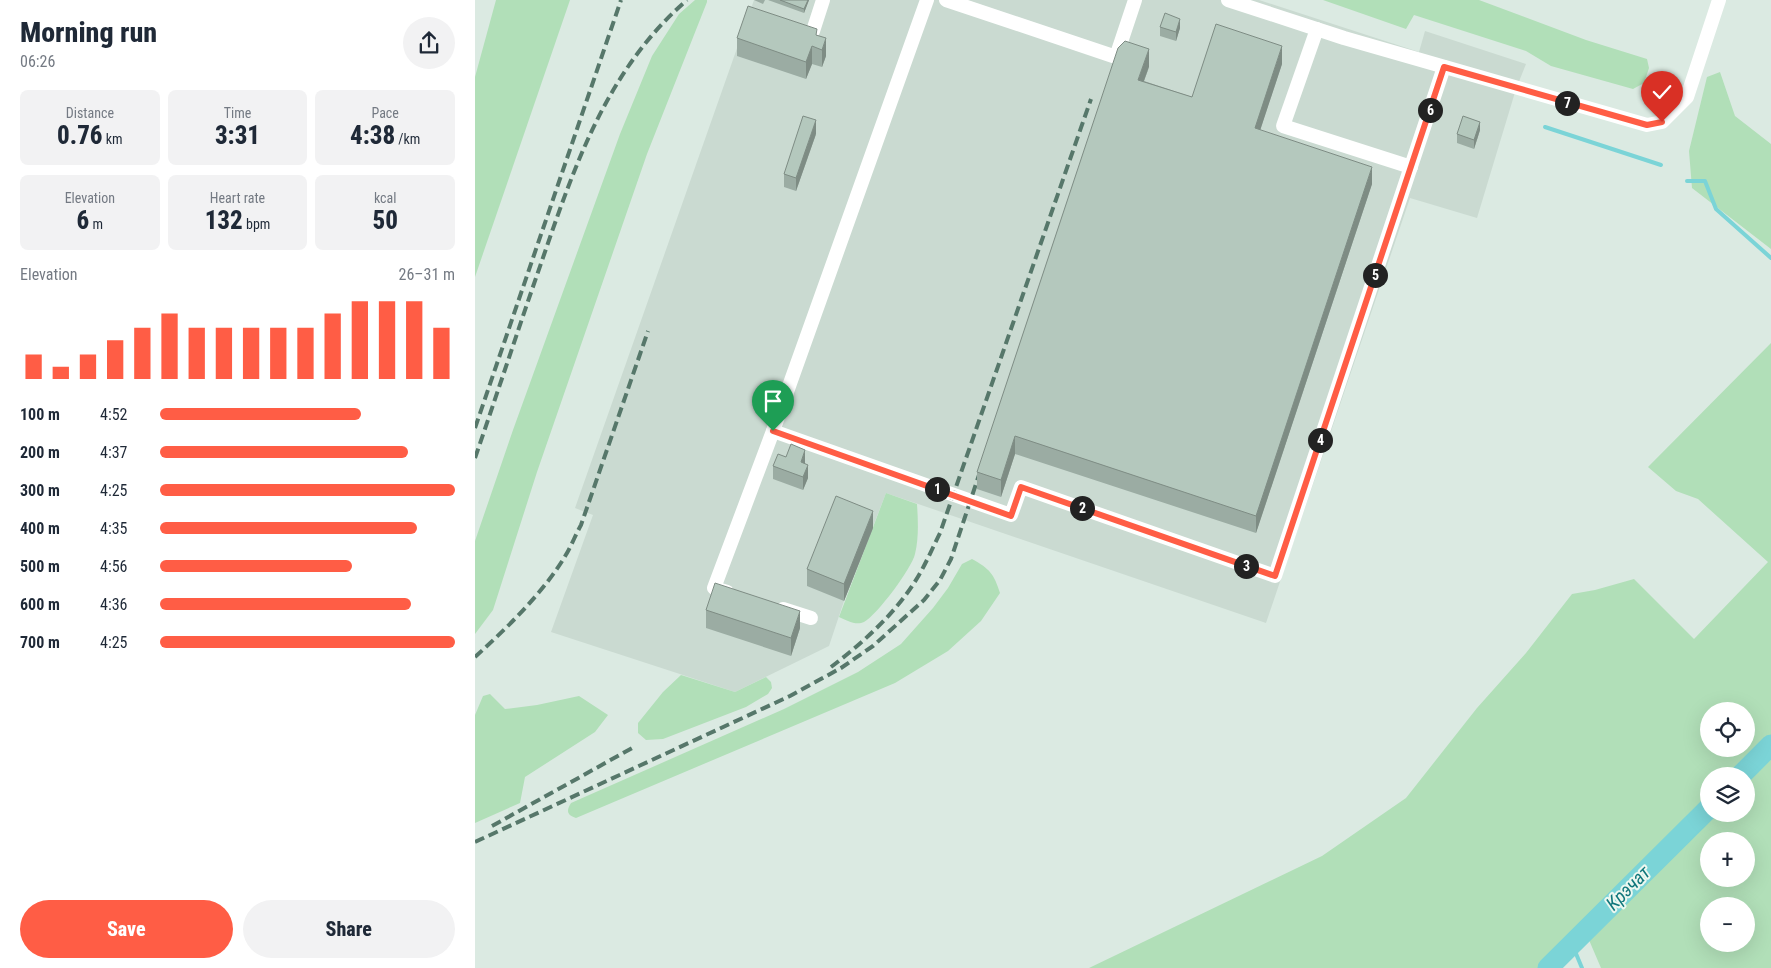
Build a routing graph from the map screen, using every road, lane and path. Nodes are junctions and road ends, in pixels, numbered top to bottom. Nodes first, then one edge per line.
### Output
1 (823, 0) edge
2 (927, 0) edge
3 (946, 0) edge
4 (1135, 0) edge
5 (1228, 0) edge
6 (1719, 0) edge
7 (1317, 29) junction
8 (813, 31) edge
9 (1444, 67) junction
10 (1411, 167) junction
11 (773, 431) junction
12 (740, 596) edge
13 (767, 604) edge
14 (811, 618) dead end

1 - 8 lane
2 - 11 lane
3 - 4 lane
5 - 7 lane
6 - 9 lane
7 - 9 lane
7 - 10 lane
9 - 10 lane
10 - 11 lane
11 - 12 lane
13 - 14 lane

